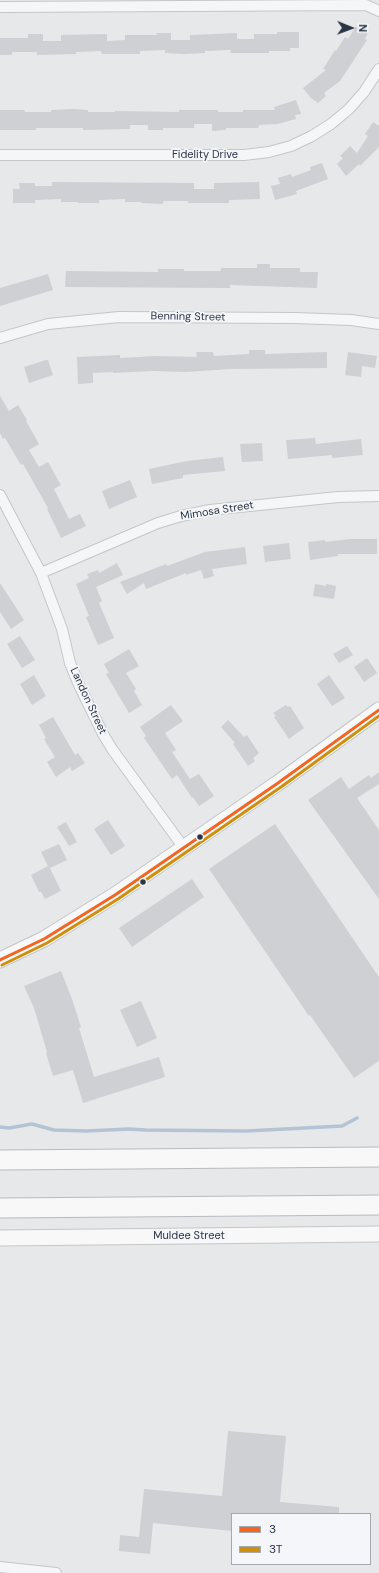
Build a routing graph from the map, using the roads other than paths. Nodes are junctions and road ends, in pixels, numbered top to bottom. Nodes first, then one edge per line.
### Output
1 (0, 7) edge
2 (379, 11) edge
3 (379, 69) edge
4 (0, 155) edge
5 (379, 324) edge
6 (0, 338) edge
7 (0, 495) edge
8 (379, 496) edge
9 (41, 573) junction
10 (379, 710) edge
11 (184, 848) junction
12 (0, 960) edge
13 (379, 1157) edge
14 (0, 1160) edge
15 (379, 1205) edge
16 (0, 1208) edge
17 (379, 1234) edge
18 (0, 1238) edge
19 (0, 1567) edge
20 (56, 1573) edge

1 - 2 street
3 - 4 street, Fidelity Drive
5 - 6 street, Benning Street
7 - 9 street, Landon Street
8 - 9 street, Mimosa Street
9 - 11 street, Landon Street
10 - 11 street
11 - 12 street
13 - 14 highway
15 - 16 highway
17 - 18 street, Muldee Street
19 - 20 street

